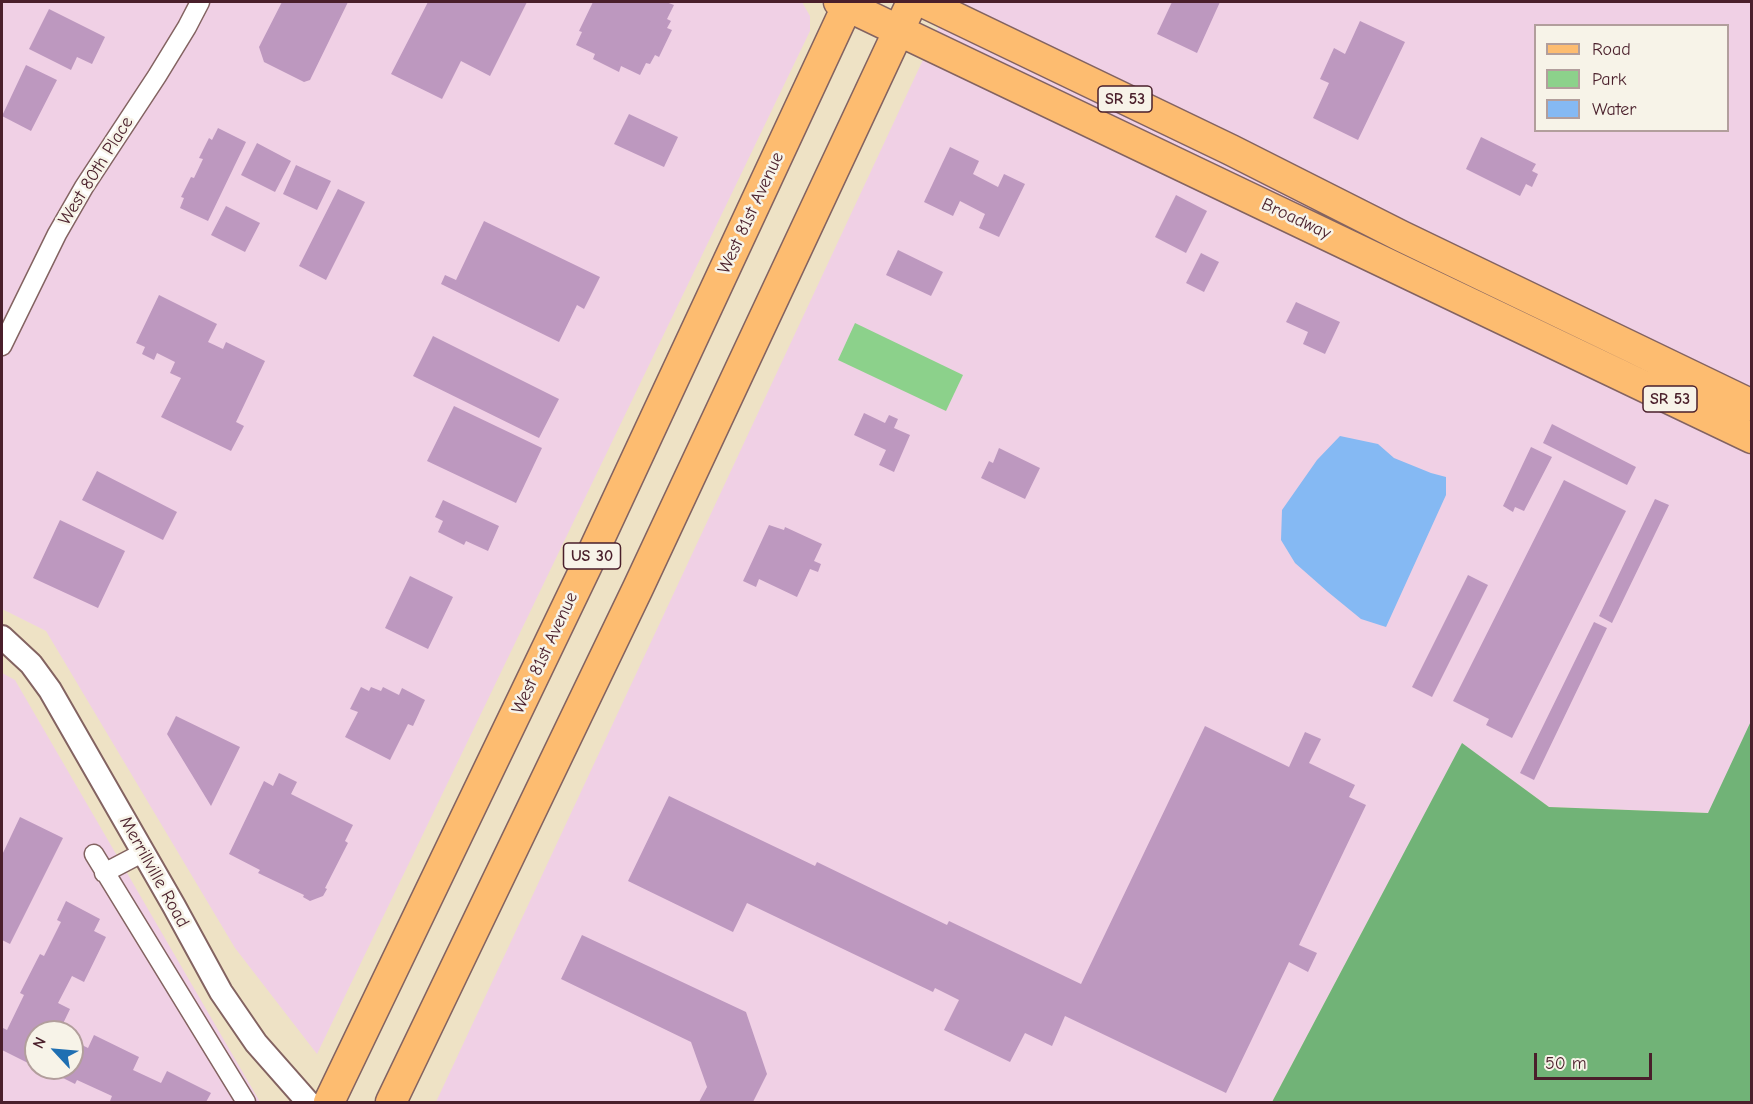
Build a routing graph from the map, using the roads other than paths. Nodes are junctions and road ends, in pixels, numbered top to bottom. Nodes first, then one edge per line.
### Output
1 (200, 2) edge
2 (912, 2) edge
3 (923, 2) edge
4 (845, 3) edge
5 (899, 30) junction
6 (2, 346) edge
7 (1752, 405) edge
8 (1752, 438) edge
9 (3, 638) edge
10 (144, 852) junction
11 (94, 854) dead end
12 (104, 873) junction
13 (246, 1102) edge
14 (308, 1102) edge
15 (329, 1102) edge
16 (391, 1102) edge

1 - 6 street, West 80th Place
2 - 5 main road, US 30
3 - 7 main road, Broadway / SR 53
4 - 5 main road, Broadway / SR 53
4 - 15 main road, West 81st Avenue / US 30
5 - 8 main road, Broadway / SR 53
5 - 16 main road, US 30
9 - 10 street, Merrillville Road
10 - 12 street
10 - 14 street, Merrillville Road
11 - 12 street
12 - 13 street

